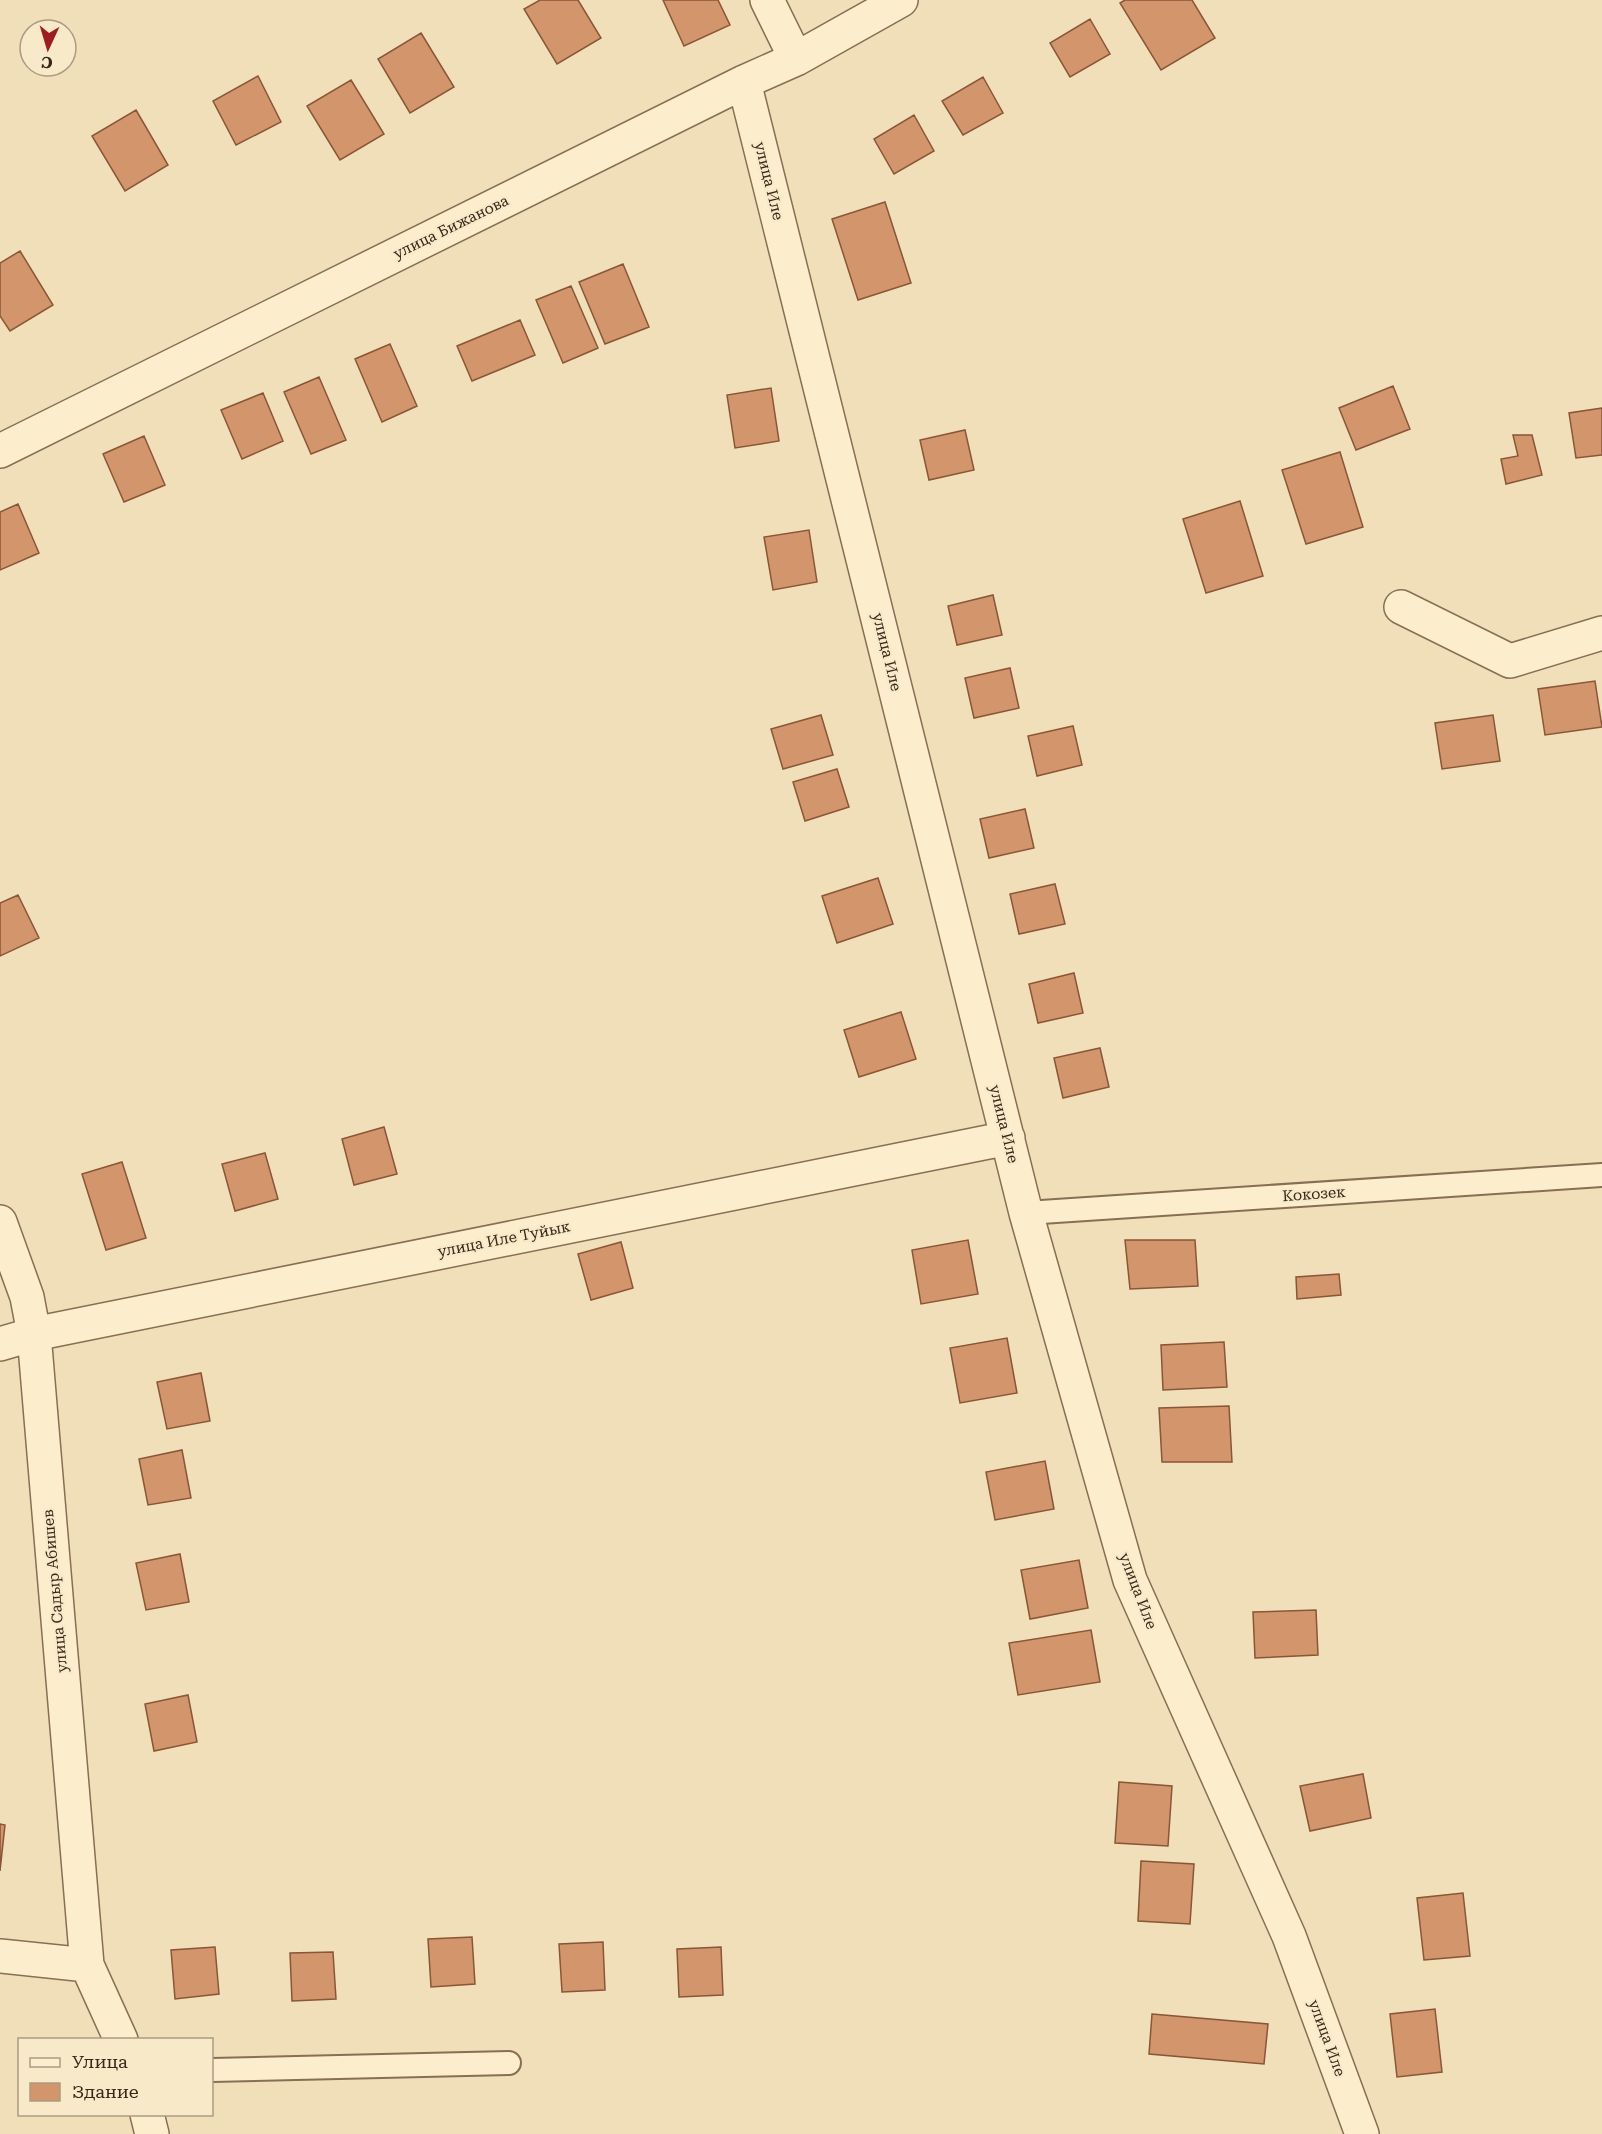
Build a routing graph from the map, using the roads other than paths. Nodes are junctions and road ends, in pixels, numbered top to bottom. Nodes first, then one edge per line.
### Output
1 (767, 0) edge
2 (901, 0) edge
3 (796, 59) junction
4 (744, 82) junction
5 (0, 451) edge
6 (1401, 607) dead end
7 (1602, 633) edge
8 (1008, 1138) junction
9 (1602, 1175) edge
10 (1026, 1213) junction
11 (0, 1222) edge
12 (34, 1334) junction
13 (0, 1344) edge
14 (0, 1956) edge
15 (87, 1965) junction
16 (120, 2038) edge
17 (509, 2063) dead end
18 (213, 2070) edge
19 (147, 2116) edge
20 (152, 2134) edge
21 (1362, 2134) edge

1 - 3 street
2 - 3 street, улица Бижанова
3 - 4 street, улица Бижанова
4 - 5 street, улица Бижанова
4 - 8 street, улица Иле
6 - 7 street
8 - 10 street, улица Иле
8 - 12 street, улица Иле Туйык
9 - 10 lane, Кокозек
10 - 21 street, улица Иле
11 - 12 street, улица Садыр Абишев
12 - 13 street, улица Иле Туйык
12 - 15 street, улица Садыр Абишев
14 - 15 street
15 - 16 street, улица Садыр Абишев
17 - 18 lane
19 - 20 street

